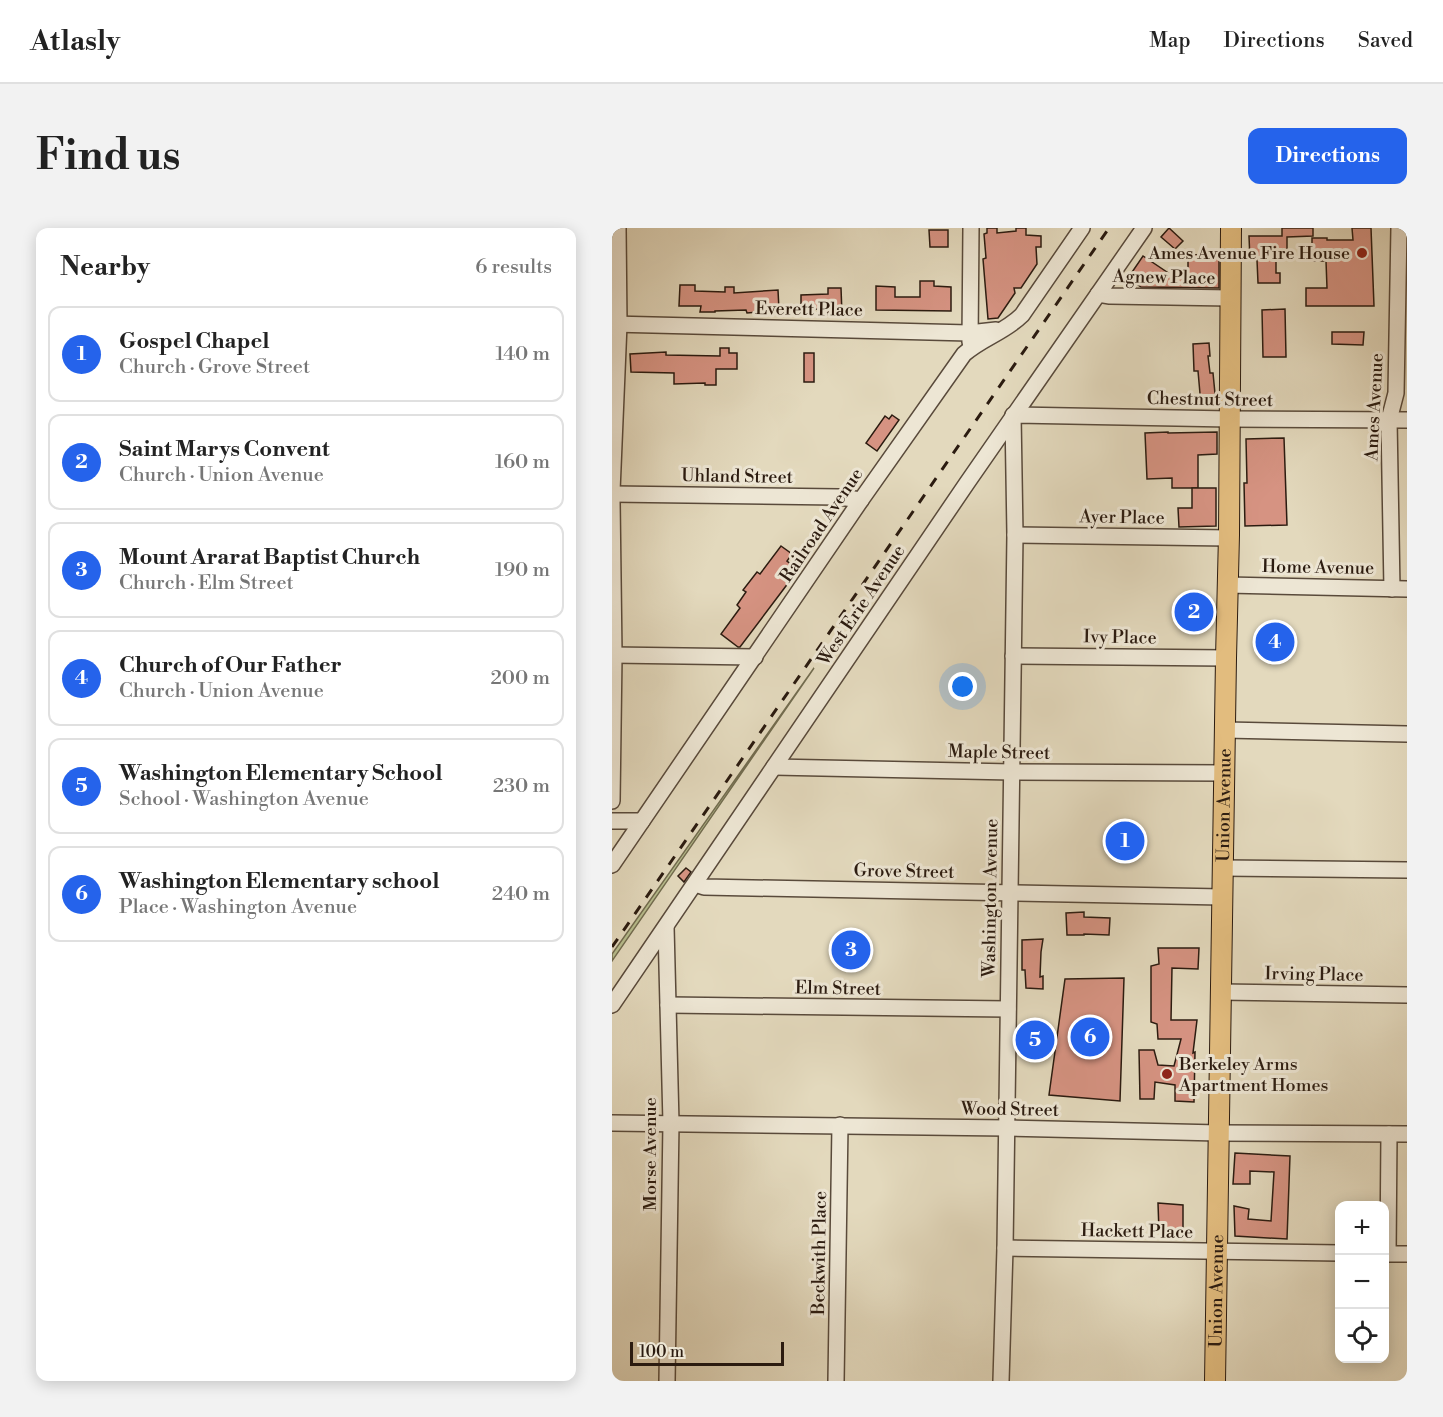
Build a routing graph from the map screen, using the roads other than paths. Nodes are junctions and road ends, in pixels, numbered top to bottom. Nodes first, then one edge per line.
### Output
1 (618, 228) edge
2 (971, 228) edge
3 (1082, 228) edge
4 (1144, 228) edge
5 (1230, 228) edge
6 (1399, 228) edge
7 (1098, 294) junction
8 (1230, 298) junction
9 (1402, 299) edge
10 (616, 324) edge
11 (1005, 329) junction
12 (969, 333) junction
13 (970, 349) junction
14 (1013, 415) junction
15 (1230, 419) junction
16 (1389, 420) junction
17 (1407, 420) edge
18 (612, 492) edge
19 (861, 500) junction
20 (612, 501) edge
21 (1015, 535) junction
22 (1229, 538) junction
23 (1227, 585) junction
24 (1399, 589) edge
25 (613, 655) edge
26 (1013, 656) junction
27 (755, 657) junction
28 (1226, 658) junction
29 (1225, 730) junction
30 (1407, 734) edge
31 (774, 767) junction
32 (1011, 772) junction
33 (1224, 773) junction
34 (612, 801) edge
35 (612, 821) edge
36 (642, 821) junction
37 (612, 865) edge
38 (1223, 868) junction
39 (1407, 870) edge
40 (695, 884) junction
41 (1010, 892) junction
42 (1222, 897) junction
43 (666, 927) junction
44 (1221, 992) junction
45 (1407, 995) edge
46 (612, 1005) edge
47 (668, 1005) junction
48 (1008, 1009) junction
49 (612, 1123) edge
50 (671, 1123) junction
51 (840, 1125) junction
52 (1007, 1128) junction
53 (1219, 1133) junction
54 (1389, 1134) junction
55 (1407, 1134) edge
56 (1387, 1201) edge
57 (1005, 1248) junction
58 (1217, 1251) junction
59 (1335, 1253) edge
60 (1389, 1254) edge
61 (1407, 1254) edge
62 (667, 1381) edge
63 (836, 1381) edge
64 (1001, 1381) edge
65 (1215, 1381) edge

1 - 10 street
2 - 12 street
3 - 11 street, Railroad Avenue
4 - 7 street, West Erie Avenue
5 - 8 main road, Union Avenue
6 - 9 street, Ames Avenue
7 - 8 street, Agnew Place
7 - 14 street, West Erie Avenue
8 - 15 main road, Union Avenue
9 - 16 street, Ames Avenue
10 - 12 street, Everett Place
10 - 18 street
11 - 12 street, Everett Place
11 - 13 street, Railroad Avenue
12 - 13 street
13 - 19 street, Railroad Avenue
14 - 15 street, Chestnut Street
14 - 21 street, Washington Avenue
14 - 31 street, West Erie Avenue
15 - 16 street, Chestnut Street
15 - 22 main road, Union Avenue
16 - 17 street, Chestnut Street
16 - 24 street, Ames Avenue
18 - 19 street, Uhland Street
19 - 27 street, Railroad Avenue
20 - 25 street
21 - 22 street, Ayer Place
21 - 26 street, Washington Avenue
22 - 23 main road, Union Avenue
23 - 24 street, Home Avenue
23 - 28 main road, Union Avenue
25 - 27 street
25 - 34 street
26 - 28 street, Ivy Place
26 - 32 street, Washington Avenue
27 - 36 street, Railroad Avenue
28 - 29 main road, Union Avenue
29 - 30 street
29 - 33 main road, Union Avenue
31 - 32 street, Maple Street
31 - 40 street, West Erie Avenue
32 - 33 street, Maple Street
32 - 41 street, Washington Avenue
33 - 38 main road, Union Avenue
35 - 36 street
36 - 37 street, Railroad Avenue
38 - 39 street
38 - 42 main road, Union Avenue
40 - 41 street, Grove Street
40 - 43 street, West Erie Avenue
41 - 42 street, Grove Street
41 - 48 street, Washington Avenue
42 - 44 main road, Union Avenue
43 - 46 street, West Erie Avenue
43 - 47 street, Morse Avenue
44 - 45 street, Irving Place
44 - 53 main road, Union Avenue
47 - 48 street, Elm Street
47 - 50 street, Morse Avenue
48 - 52 street, Washington Avenue
49 - 50 street, Wood Street
50 - 51 street, Wood Street
50 - 62 street, Morse Avenue
51 - 52 street, Wood Street
51 - 63 street, Beckwith Place
52 - 53 street, Wood Street
52 - 57 street, Washington Avenue
53 - 54 street, Wood Street
53 - 58 main road, Union Avenue
54 - 55 street, Wood Street
54 - 56 street
57 - 58 street, Hackett Place
57 - 64 street, Washington Avenue
58 - 59 street, Hackett Place
58 - 65 main road, Union Avenue
60 - 61 street

